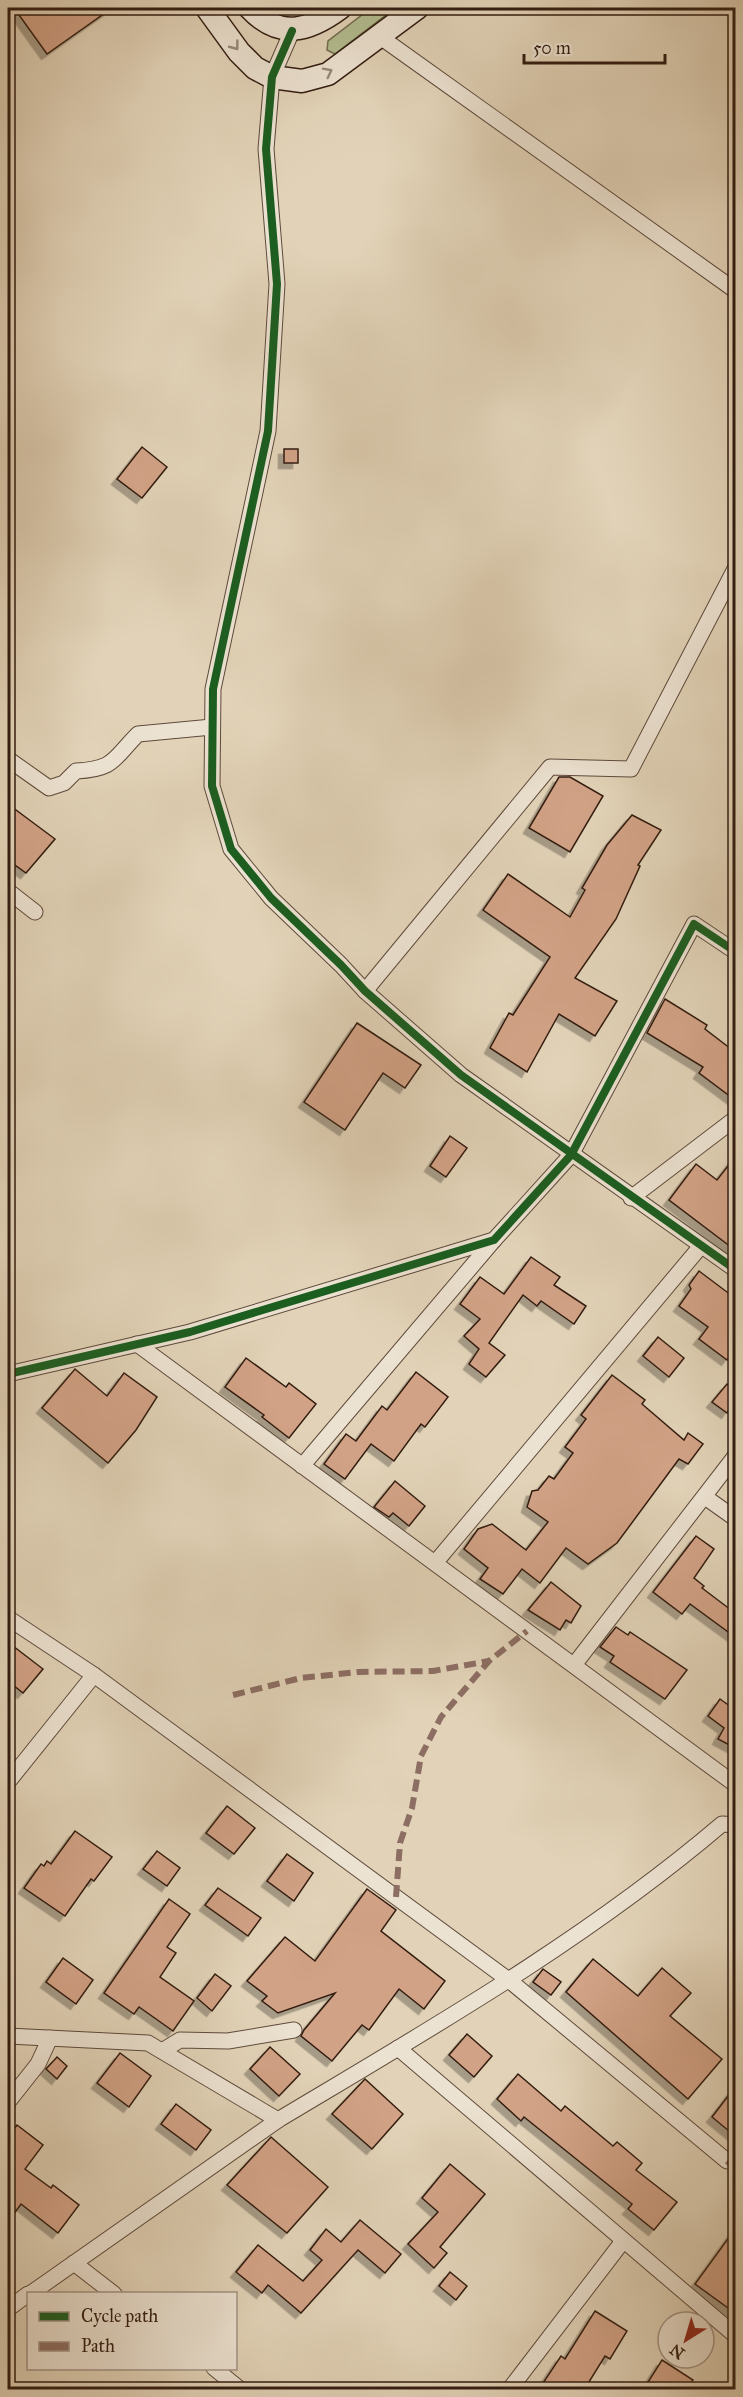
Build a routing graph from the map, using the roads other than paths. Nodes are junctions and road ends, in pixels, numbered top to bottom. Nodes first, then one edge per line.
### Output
1 (207, 8) edge
2 (250, 8) edge
3 (340, 8) edge
4 (417, 8) edge
5 (292, 31) junction
6 (379, 36) junction
7 (272, 77) junction
8 (735, 291) edge
9 (735, 567) edge
10 (212, 727) junction
11 (8, 759) edge
12 (8, 891) edge
13 (36, 912) dead end
14 (735, 952) edge
15 (365, 991) junction
16 (735, 1118) edge
17 (571, 1155) junction
18 (631, 1198) junction
19 (494, 1240) junction
20 (700, 1246) junction
21 (735, 1268) edge
22 (137, 1344) junction
23 (8, 1374) edge
24 (735, 1455) edge
25 (302, 1466) junction
26 (705, 1497) junction
27 (735, 1519) edge
28 (435, 1563) junction
29 (8, 1618) edge
30 (574, 1665) junction
31 (94, 1675) junction
32 (8, 1782) edge
33 (735, 1785) edge
34 (735, 1825) edge
35 (510, 1981) junction
36 (294, 2030) dead end
37 (8, 2036) edge
38 (50, 2038) junction
39 (398, 2048) junction
40 (162, 2051) junction
41 (8, 2102) edge
42 (278, 2120) junction
43 (727, 2161) dead end
44 (623, 2241) junction
45 (74, 2263) junction
46 (32, 2292) edge
47 (111, 2292) edge
48 (27, 2295) edge
49 (8, 2309) edge
50 (735, 2336) edge
51 (216, 2370) edge
52 (241, 2390) edge
53 (509, 2390) edge

1 -> 7 main road
2 - 5 main road
3 - 5 main road
4 - 6 main road
5 - 7 street
7 -> 6 main road
6 - 8 street
7 - 10 street
9 - 15 street
10 - 11 street
10 - 15 street
12 - 13 street
14 - 17 street
15 - 17 street
16 - 18 street
17 - 18 street
17 - 19 street
18 - 20 street
19 - 22 street
19 - 25 street
20 - 21 street
20 - 28 street
22 - 23 street
22 - 25 street
24 - 26 street
25 - 28 street
26 - 27 street
26 - 30 street
28 - 30 street
29 - 31 street
30 - 33 street
31 - 32 street
31 - 35 street
34 - 35 street
35 - 39 street
35 - 43 street
36 - 40 street
37 - 38 street
38 - 40 street
38 - 41 street
39 - 42 street
39 - 44 street
40 - 42 street
42 - 45 street
44 - 50 street
44 - 53 street
45 - 46 street
45 - 47 street
48 - 49 street
51 - 52 street

